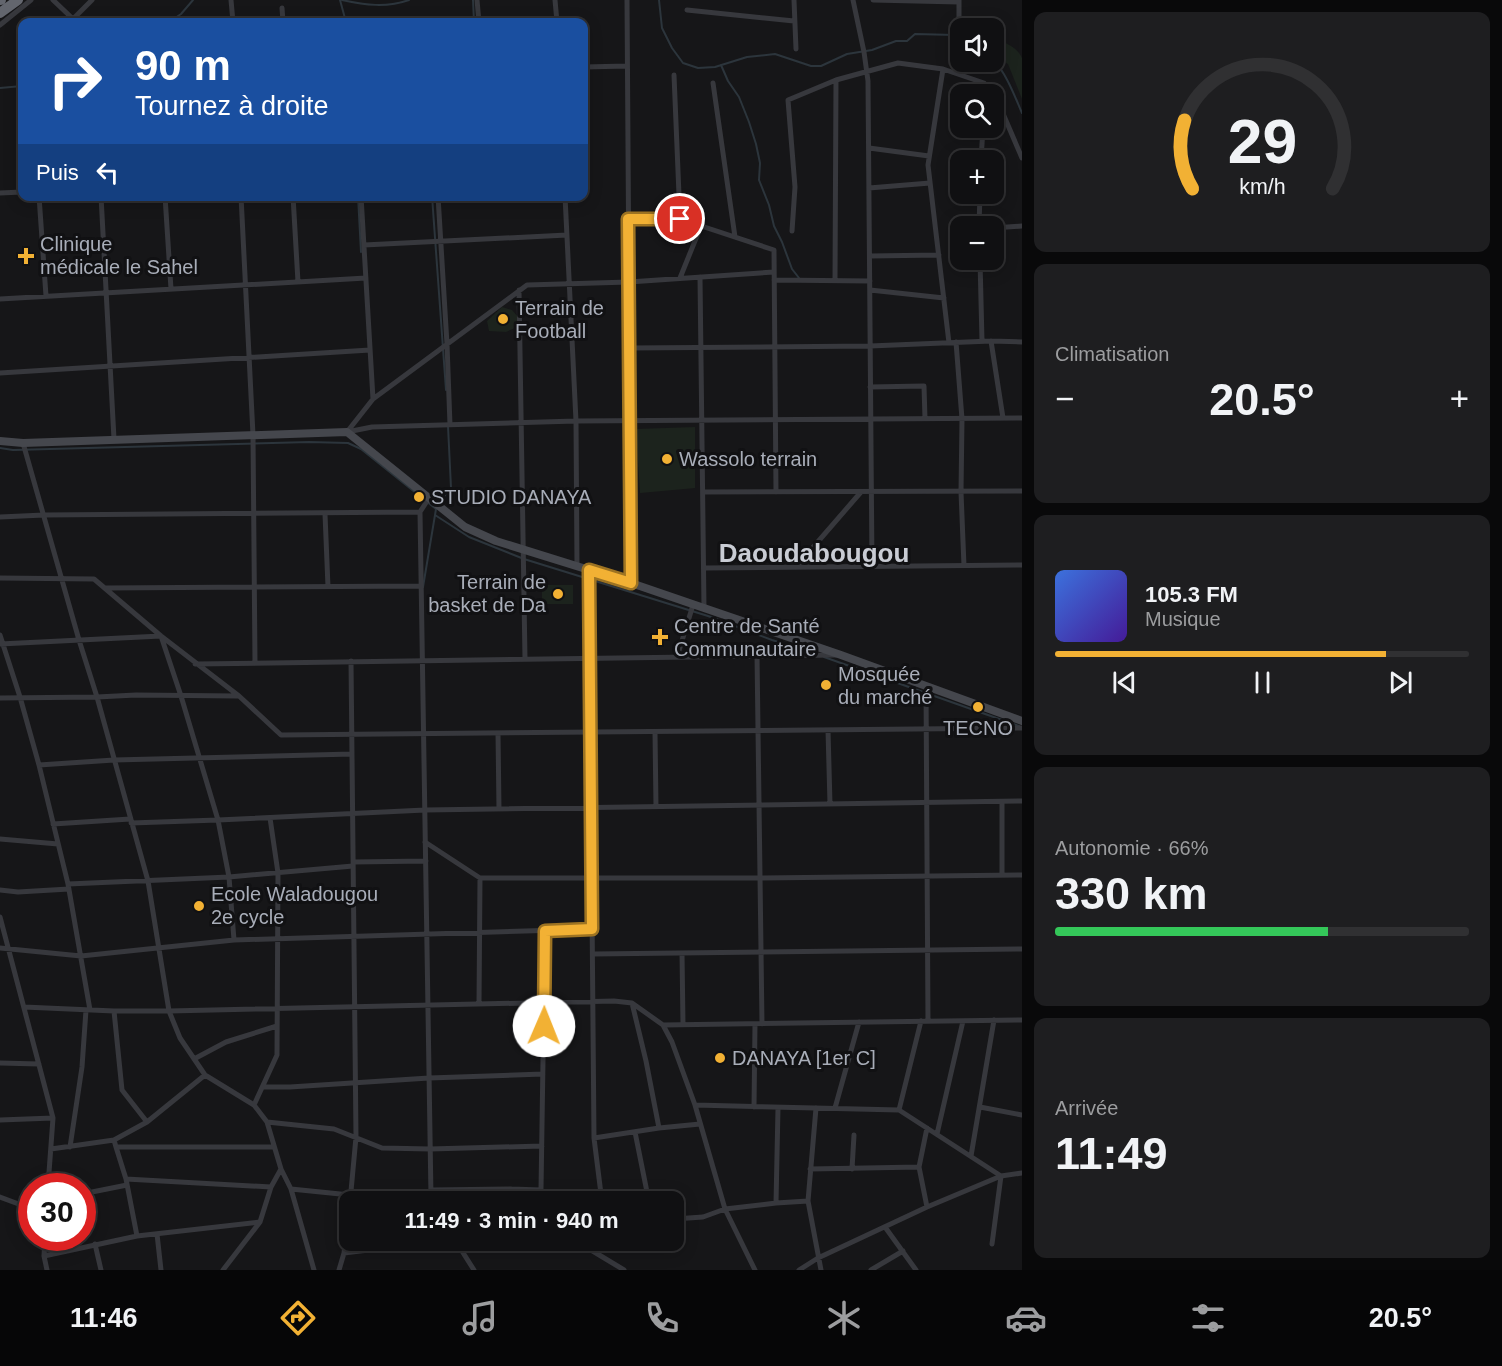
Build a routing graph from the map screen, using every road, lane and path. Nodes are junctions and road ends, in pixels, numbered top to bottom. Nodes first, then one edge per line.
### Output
1 (18, 0) edge
2 (32, 0) edge
3 (53, 0) edge
4 (92, 0) edge
5 (231, 0) edge
6 (477, 0) edge
7 (555, 0) edge
8 (627, 0) edge
9 (794, 0) edge
10 (853, 0) edge
11 (873, 0) edge
12 (930, 1) edge
13 (959, 1) edge
14 (282, 8) dead end
15 (687, 10) dead end
16 (0, 13) edge
17 (68, 18) edge
18 (74, 18) edge
19 (233, 18) edge
20 (283, 18) edge
21 (479, 18) edge
22 (557, 18) edge
23 (959, 18) edge
24 (794, 21) junction
25 (0, 25) edge
26 (796, 49) dead end
27 (627, 66) junction
28 (588, 67) edge
29 (943, 69) junction
30 (867, 73) junction
31 (674, 75) dead end
32 (836, 80) junction
33 (713, 83) dead end
34 (984, 83) joint
35 (869, 148) junction
36 (929, 156) junction
37 (1022, 158) edge
38 (930, 183) junction
39 (869, 188) junction
40 (18, 192) edge
41 (0, 193) edge
42 (39, 201) edge
43 (101, 201) edge
44 (165, 201) edge
45 (241, 201) edge
46 (293, 201) edge
47 (361, 201) edge
48 (438, 201) edge
49 (565, 201) edge
50 (628, 219) junction
51 (680, 219) junction
52 (701, 226) junction
53 (1022, 226) edge
54 (1004, 227) edge
55 (792, 231) dead end
56 (567, 235) junction
57 (735, 237) junction
58 (440, 242) junction
59 (364, 246) junction
60 (939, 255) junction
61 (870, 256) junction
62 (980, 270) edge
63 (774, 272) junction
64 (700, 277) junction
65 (366, 278) junction
66 (680, 278) junction
67 (774, 280) junction
68 (834, 280) junction
69 (870, 280) junction
70 (298, 282) junction
71 (629, 282) junction
72 (569, 284) junction
73 (246, 285) junction
74 (171, 289) junction
75 (519, 290) junction
76 (870, 290) junction
77 (106, 293) junction
78 (46, 296) junction
79 (944, 298) junction
80 (0, 299) edge
81 (982, 341) junction
82 (991, 341) junction
83 (952, 342) junction
84 (1022, 342) edge
85 (447, 344) junction
86 (870, 346) junction
87 (775, 347) junction
88 (629, 348) junction
89 (701, 348) junction
90 (370, 350) junction
91 (250, 358) junction
92 (111, 366) junction
93 (0, 373) edge
94 (870, 387) junction
95 (373, 399) junction
96 (962, 418) junction
97 (1004, 418) junction
98 (1022, 418) edge
99 (871, 419) junction
100 (925, 419) junction
101 (702, 420) junction
102 (775, 420) junction
103 (630, 421) junction
104 (576, 422) junction
105 (521, 423) junction
106 (450, 425) junction
107 (347, 432) junction
108 (253, 435) junction
109 (114, 439) junction
110 (0, 441) edge
111 (23, 443) junction
112 (703, 492) junction
113 (776, 492) junction
114 (861, 492) junction
115 (871, 492) junction
116 (962, 492) junction
117 (1022, 492) edge
118 (429, 498) junction
119 (420, 512) junction
120 (254, 514) junction
121 (325, 514) junction
122 (44, 515) junction
123 (0, 517) edge
124 (523, 550) junction
125 (1022, 565) edge
126 (964, 566) junction
127 (577, 567) junction
128 (796, 567) junction
129 (872, 567) junction
130 (704, 568) junction
131 (589, 570) junction
132 (0, 578) edge
133 (62, 578) junction
134 (631, 583) junction
135 (421, 586) junction
136 (255, 587) junction
137 (328, 587) junction
138 (105, 588) junction
139 (693, 604) junction
140 (704, 608) junction
141 (0, 635) edge
142 (161, 636) junction
143 (79, 640) junction
144 (1, 644) edge
145 (841, 655) junction
146 (757, 656) junction
147 (677, 657) junction
148 (591, 658) junction
149 (525, 659) junction
150 (422, 660) junction
151 (351, 661) junction
152 (255, 663) junction
153 (195, 664) junction
154 (926, 686) junction
155 (181, 696) junction
156 (238, 696) junction
157 (20, 697) junction
158 (97, 697) junction
159 (0, 698) edge
160 (1022, 721) edge
161 (1022, 728) edge
162 (927, 729) junction
163 (828, 730) junction
164 (758, 731) junction
165 (591, 732) junction
166 (655, 732) junction
167 (498, 733) junction
168 (424, 734) junction
169 (352, 735) junction
170 (352, 754) junction
171 (199, 758) junction
172 (114, 760) junction
173 (39, 765) junction
174 (1022, 801) edge
175 (1002, 802) junction
176 (928, 803) junction
177 (830, 804) junction
178 (759, 806) junction
179 (656, 807) junction
180 (592, 808) junction
181 (499, 809) junction
182 (425, 810) junction
183 (353, 814) junction
184 (270, 818) junction
185 (218, 820) junction
186 (131, 821) junction
187 (53, 824) junction
188 (0, 839) edge
189 (425, 842) junction
190 (58, 844) junction
191 (426, 861) junction
192 (353, 864) junction
193 (278, 873) junction
194 (1002, 875) junction
195 (1022, 875) edge
196 (928, 876) junction
197 (229, 877) junction
198 (480, 878) junction
199 (760, 878) junction
200 (592, 879) junction
201 (148, 881) junction
202 (68, 886) junction
203 (0, 890) edge
204 (0, 917) edge
205 (592, 929) junction
206 (545, 931) junction
207 (480, 933) junction
208 (427, 934) junction
209 (354, 936) junction
210 (278, 938) junction
211 (234, 940) junction
212 (0, 948) edge
213 (159, 948) junction
214 (9, 949) junction
215 (1022, 949) edge
216 (928, 950) junction
217 (761, 952) junction
218 (682, 953) junction
219 (593, 954) junction
220 (81, 956) junction
221 (593, 1001) junction
222 (544, 1002) junction
223 (632, 1003) junction
224 (479, 1004) junction
225 (428, 1005) junction
226 (355, 1006) junction
227 (24, 1008) junction
228 (277, 1008) junction
229 (88, 1010) junction
230 (114, 1011) junction
231 (169, 1011) junction
232 (994, 1020) junction
233 (1022, 1020) edge
234 (963, 1021) junction
235 (859, 1022) junction
236 (921, 1022) junction
237 (928, 1022) junction
238 (755, 1024) junction
239 (762, 1024) junction
240 (663, 1025) junction
241 (683, 1025) junction
242 (277, 1026) junction
243 (194, 1059) junction
244 (0, 1063) edge
245 (39, 1064) junction
246 (543, 1074) junction
247 (205, 1075) junction
248 (429, 1078) junction
249 (356, 1084) junction
250 (263, 1087) junction
251 (254, 1104) junction
252 (695, 1105) junction
253 (754, 1107) junction
254 (816, 1107) junction
255 (980, 1107) junction
256 (778, 1108) junction
257 (835, 1108) junction
258 (899, 1110) junction
259 (1022, 1115) edge
260 (53, 1118) junction
261 (0, 1120) edge
262 (147, 1122) junction
263 (267, 1122) junction
264 (700, 1124) junction
265 (659, 1128) junction
266 (927, 1128) junction
267 (635, 1132) junction
268 (937, 1134) junction
269 (854, 1135) dead end
270 (356, 1137) junction
271 (594, 1138) junction
272 (114, 1140) junction
273 (542, 1146) junction
274 (70, 1147) junction
275 (116, 1147) junction
276 (274, 1147) junction
277 (51, 1149) junction
278 (430, 1149) junction
279 (971, 1156) junction
280 (919, 1167) junction
281 (281, 1169) junction
282 (810, 1169) junction
283 (852, 1169) junction
284 (49, 1173) edge
285 (1022, 1173) edge
286 (1001, 1176) junction
287 (127, 1182) junction
288 (270, 1187) junction
289 (291, 1189) junction
290 (511, 1189) joint
291 (96, 1190) edge
292 (431, 1190) joint
293 (351, 1191) edge
294 (601, 1191) edge
295 (647, 1191) edge
296 (0, 1197) edge
297 (339, 1201) edge
298 (808, 1201) junction
299 (776, 1203) junction
300 (18, 1204) edge
301 (927, 1207) junction
302 (725, 1209) junction
303 (684, 1218) edge
304 (260, 1221) junction
305 (885, 1227) junction
306 (157, 1234) junction
307 (137, 1236) junction
308 (96, 1244) edge
309 (992, 1244) dead end
310 (96, 1248) edge
311 (44, 1251) edge
312 (68, 1251) edge
313 (361, 1251) edge
314 (461, 1251) edge
315 (592, 1251) edge
316 (903, 1251) junction
317 (344, 1253) joint
318 (44, 1257) junction
319 (818, 1258) junction
320 (47, 1270) edge
321 (101, 1270) edge
322 (161, 1270) edge
323 (223, 1270) edge
324 (314, 1270) edge
325 (339, 1270) edge
326 (474, 1270) edge
327 (624, 1270) edge
328 (754, 1270) edge
329 (799, 1270) edge
330 (820, 1270) edge
331 (871, 1270) edge
332 (916, 1270) edge

1 - 16 highway
2 - 25 street
3 - 17 street
4 - 18 street
5 - 19 street
6 - 21 street
7 - 22 street
8 - 27 street
9 - 24 street
10 - 30 street
11 - 12 street
12 - 13 street
13 - 23 street
14 - 20 street
15 - 24 street
24 - 26 street
27 - 28 street
27 - 50 street
29 - 30 street
29 - 34 street
29 - 36 street
30 - 32 street
30 - 35 street
31 - 51 street
32 - 55 street
32 - 68 street
33 - 57 street
34 - 37 street
35 - 36 street
35 - 39 street
36 - 38 street
38 - 39 street
38 - 60 street
39 - 61 street
40 - 41 street
42 - 78 street
43 - 77 street
44 - 74 street
45 - 73 street
46 - 70 street
47 - 59 street
48 - 58 street
49 - 56 street
50 - 51 street
50 - 71 street
51 - 52 street
52 - 57 street
52 - 66 street
53 - 54 street
56 - 58 street
56 - 72 street
57 - 63 street
58 - 59 street
58 - 85 street
59 - 65 street
60 - 61 street
60 - 79 street
61 - 69 street
62 - 81 street
63 - 64 street
63 - 67 street
64 - 66 street
64 - 89 street
65 - 70 street
65 - 90 street
66 - 71 street
67 - 68 street
67 - 87 street
68 - 69 street
69 - 76 street
70 - 73 street
71 - 72 street
71 - 88 street
72 - 75 street
72 - 104 street
73 - 74 street
73 - 91 street
74 - 77 street
75 - 85 street
75 - 105 street
76 - 79 street
76 - 86 street
77 - 78 street
77 - 92 street
78 - 80 street
79 - 83 street
81 - 82 street
81 - 83 street
82 - 84 street
82 - 97 street
83 - 86 street
83 - 96 street
85 - 95 street
85 - 106 street
86 - 87 street
86 - 94 street
87 - 89 street
87 - 102 street
88 - 89 street
88 - 103 street
89 - 101 street
90 - 91 street
90 - 95 street
91 - 92 street
91 - 108 street
92 - 93 street
92 - 109 street
94 - 99 street
94 - 100 street
95 - 107 street
96 - 97 street
96 - 100 street
96 - 116 street
97 - 98 street
99 - 100 street
99 - 102 street
99 - 115 street
101 - 102 street
101 - 103 street
101 - 112 street
102 - 113 street
103 - 104 street
103 - 134 street
104 - 105 street
104 - 127 street
105 - 106 street
105 - 124 street
106 - 107 street
107 - 108 street
107 - 118 street
108 - 109 street
108 - 120 street
109 - 111 street
110 - 111 street
111 - 122 street
112 - 113 street
112 - 130 street
113 - 114 street
114 - 115 street
114 - 128 street
115 - 116 street
115 - 129 street
116 - 117 street
116 - 126 street
118 - 119 street
118 - 124 street
119 - 121 street
119 - 135 street
120 - 121 street
120 - 122 street
120 - 136 street
121 - 137 street
122 - 123 street
122 - 133 street
124 - 127 street
124 - 149 street
125 - 126 street
126 - 129 street
127 - 131 street
128 - 129 street
128 - 130 street
130 - 140 street
131 - 134 street
131 - 148 street
132 - 133 street
133 - 138 street
133 - 143 street
134 - 139 street
135 - 137 street
135 - 150 street
136 - 137 street
136 - 138 street
136 - 152 street
138 - 142 street
139 - 140 street
139 - 147 street
140 - 145 street
141 - 144 street
142 - 143 street
142 - 153 street
142 - 155 street
143 - 144 street
143 - 158 street
144 - 157 street
145 - 146 street
145 - 154 street
146 - 147 street
146 - 164 street
147 - 148 street
148 - 149 street
148 - 165 street
149 - 150 street
150 - 151 street
150 - 168 street
151 - 152 street
151 - 169 street
152 - 153 street
153 - 156 street
154 - 160 street
154 - 162 street
155 - 156 street
155 - 158 street
155 - 171 street
156 - 169 street
157 - 158 street
157 - 159 street
157 - 173 street
158 - 172 street
161 - 162 street
162 - 163 street
162 - 176 street
163 - 164 street
163 - 177 street
164 - 166 street
164 - 178 street
165 - 166 street
165 - 167 street
165 - 180 street
166 - 179 street
167 - 168 street
167 - 181 street
168 - 169 street
168 - 182 street
169 - 170 street
170 - 171 street
170 - 183 street
171 - 172 street
171 - 185 street
172 - 173 street
172 - 186 street
173 - 187 street
174 - 175 street
175 - 176 street
175 - 194 street
176 - 177 street
176 - 196 street
177 - 178 street
178 - 179 street
178 - 199 street
179 - 180 street
180 - 181 street
180 - 200 street
181 - 182 street
182 - 183 street
182 - 189 street
183 - 184 street
183 - 192 street
184 - 185 street
184 - 193 street
185 - 186 street
185 - 197 street
186 - 187 street
186 - 201 street
187 - 190 street
188 - 190 street
189 - 191 street
189 - 198 street
190 - 202 street
191 - 192 street
191 - 208 street
192 - 193 street
192 - 209 street
193 - 197 street
193 - 210 street
194 - 195 street
194 - 196 street
196 - 199 street
196 - 216 street
197 - 201 street
197 - 211 street
198 - 200 street
198 - 207 street
199 - 200 street
199 - 217 street
200 - 205 street
201 - 202 street
201 - 213 street
202 - 203 street
202 - 220 street
204 - 214 street
205 - 206 street
205 - 219 street
206 - 207 street
206 - 222 street
207 - 208 street
207 - 224 street
208 - 209 street
208 - 225 street
209 - 210 street
209 - 226 street
210 - 211 street
210 - 228 street
211 - 213 street
212 - 214 street
213 - 220 street
213 - 231 street
214 - 220 street
214 - 227 street
215 - 216 street
216 - 217 street
216 - 237 street
217 - 218 street
217 - 239 street
218 - 219 street
218 - 241 street
219 - 221 street
220 - 229 street
221 - 222 street
221 - 223 street
221 - 271 street
222 - 224 street
222 - 246 street
223 - 240 street
223 - 265 street
224 - 225 street
225 - 226 street
225 - 248 street
226 - 228 street
226 - 249 street
227 - 229 street
227 - 245 street
228 - 231 street
228 - 242 street
229 - 230 street
229 - 274 street
230 - 231 street
230 - 262 street
231 - 243 street
232 - 233 street
232 - 234 street
232 - 255 street
234 - 237 street
234 - 268 street
235 - 236 street
235 - 239 street
235 - 257 street
236 - 237 street
236 - 258 street
238 - 239 street
238 - 241 street
238 - 253 street
240 - 241 street
240 - 252 street
242 - 243 street
242 - 250 street
243 - 247 street
244 - 245 street
245 - 260 street
246 - 248 street
246 - 273 street
247 - 251 street
247 - 262 street
248 - 249 street
248 - 278 street
249 - 250 street
249 - 270 street
250 - 251 street
251 - 263 street
252 - 253 street
252 - 264 street
253 - 256 street
254 - 256 street
254 - 257 street
254 - 282 street
255 - 259 street
255 - 279 street
256 - 299 street
257 - 258 street
258 - 266 street
260 - 261 street
260 - 277 street
262 - 272 street
263 - 270 street
263 - 276 street
264 - 265 street
264 - 302 street
265 - 267 street
266 - 268 street
266 - 280 street
267 - 271 street
267 - 295 street
268 - 279 street
269 - 283 street
270 - 278 street
270 - 293 street
271 - 294 street
272 - 274 street
272 - 275 street
273 - 278 street
273 - 290 street
274 - 277 street
275 - 276 street
275 - 287 street
276 - 281 street
277 - 284 street
278 - 292 street
279 - 286 street
280 - 283 street
280 - 301 street
281 - 288 street
281 - 289 street
282 - 283 street
282 - 298 street
285 - 286 street
286 - 301 street
286 - 309 street
287 - 288 street
287 - 291 street
287 - 307 street
288 - 304 street
289 - 297 street
289 - 324 street
290 - 292 street
296 - 300 street
298 - 299 street
298 - 319 street
299 - 302 street
301 - 305 street
302 - 303 street
302 - 328 street
304 - 306 street
304 - 323 street
305 - 316 street
305 - 319 street
306 - 307 street
306 - 322 street
307 - 308 street
310 - 321 street
311 - 318 street
312 - 318 street
313 - 317 street
314 - 326 street
315 - 327 street
316 - 331 street
316 - 332 street
317 - 325 street
318 - 320 street
319 - 329 street
319 - 330 street

